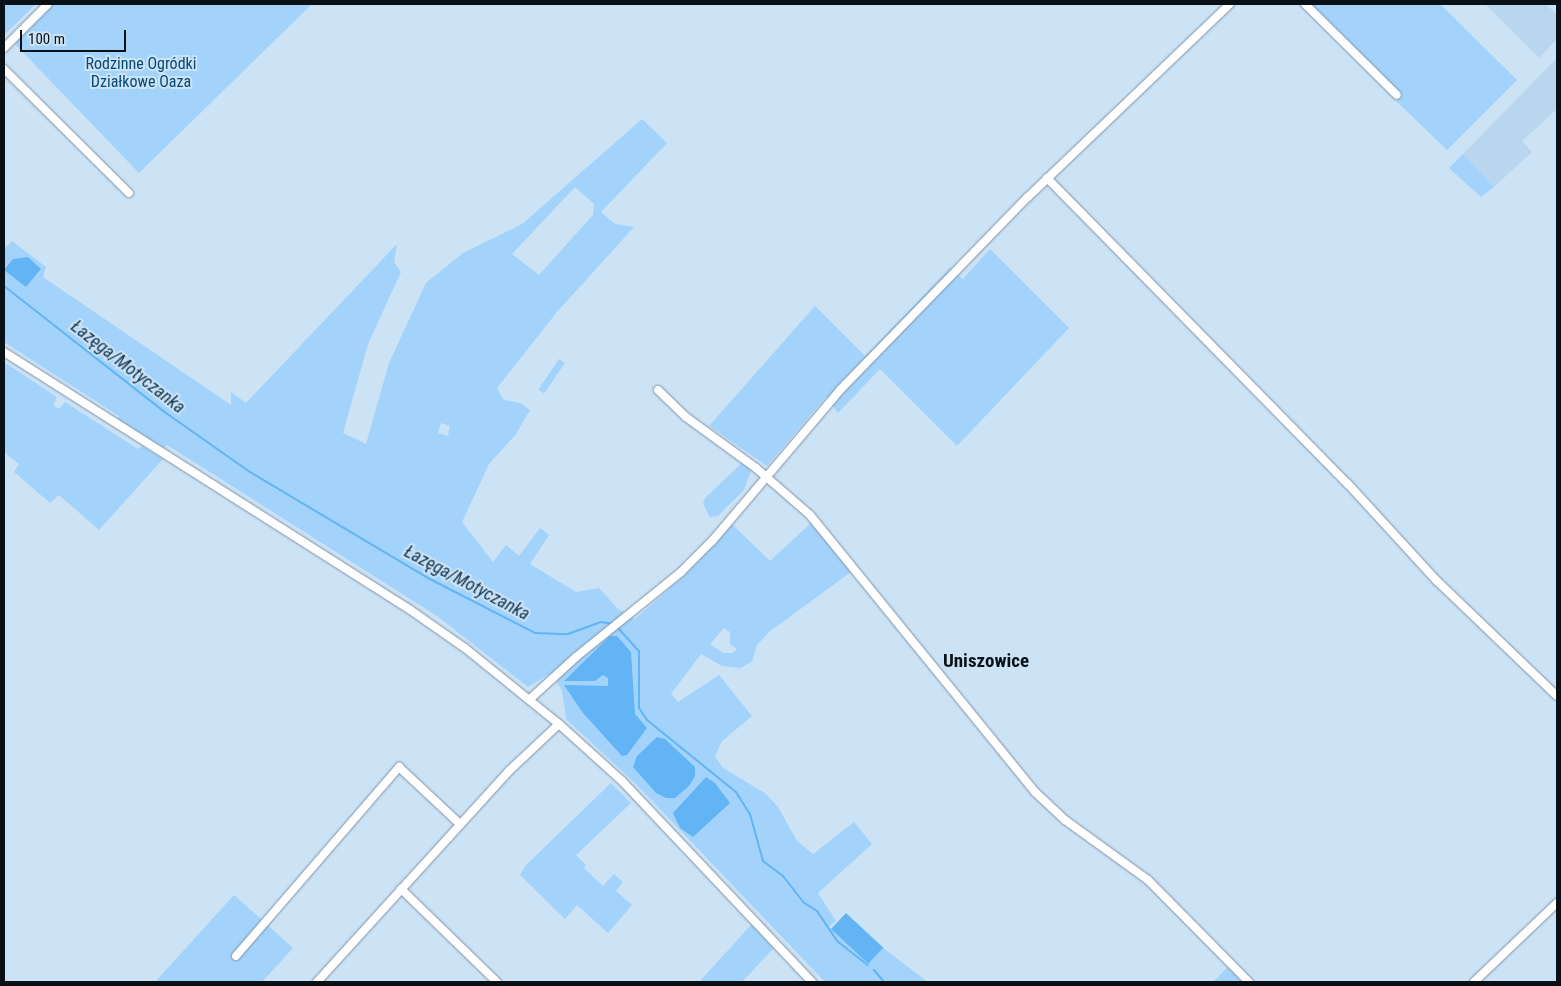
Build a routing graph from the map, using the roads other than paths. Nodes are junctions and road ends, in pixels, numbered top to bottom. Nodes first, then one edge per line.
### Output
1 (48, 4) edge
2 (1230, 4) edge
3 (1305, 4) edge
4 (4, 48) edge
5 (4, 70) edge
6 (1397, 95) dead end
7 (1047, 178) junction
8 (129, 193) dead end
9 (4, 352) edge
10 (658, 390) dead end
11 (765, 477) junction
12 (1557, 696) edge
13 (530, 699) junction
14 (560, 724) junction
15 (460, 824) junction
16 (401, 889) junction
17 (1557, 903) edge
18 (236, 956) dead end
19 (317, 982) edge
20 (497, 982) edge
21 (812, 982) edge
22 (1249, 982) edge
23 (1474, 982) edge

1 - 4 street
2 - 7 street
3 - 6 street
5 - 8 street
7 - 11 street
7 - 12 street
9 - 13 street
10 - 11 street
11 - 13 street
11 - 22 street
13 - 14 street
14 - 15 street
14 - 21 street
15 - 16 street
15 - 18 street
16 - 19 street
16 - 20 street
17 - 23 street

